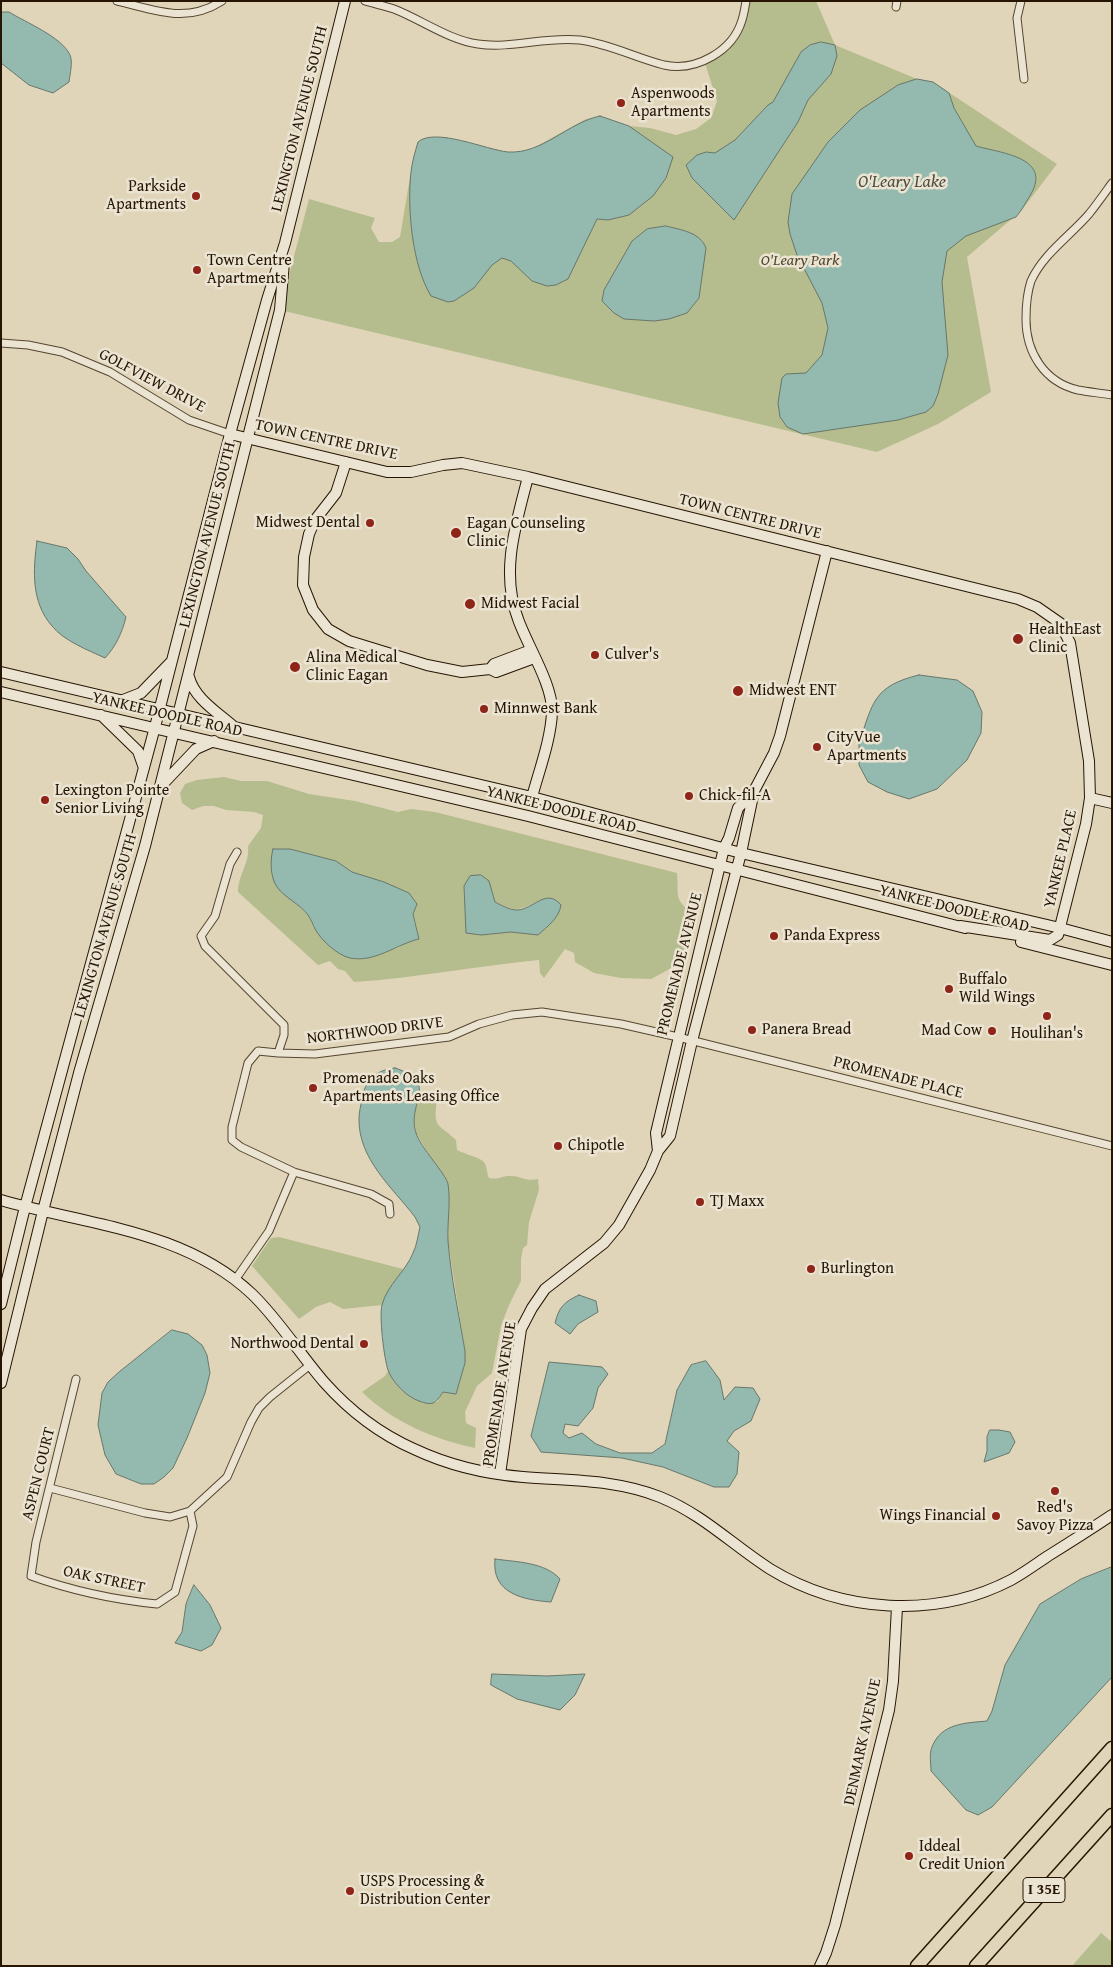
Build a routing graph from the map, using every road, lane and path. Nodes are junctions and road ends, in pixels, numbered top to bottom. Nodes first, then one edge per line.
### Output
1 (118, 1) edge
2 (222, 1) edge
3 (345, 1) edge
4 (365, 1) edge
5 (746, 1) edge
6 (1021, 1) edge
7 (1024, 79) dead end
8 (1112, 183) edge
9 (285, 243) junction
10 (1, 343) edge
11 (1112, 395) edge
12 (230, 434) junction
13 (248, 438) junction
14 (346, 462) junction
15 (528, 477) junction
16 (827, 552) junction
17 (533, 654) junction
18 (172, 661) junction
19 (1, 672) edge
20 (189, 676) junction
21 (1, 692) edge
22 (121, 700) junction
23 (160, 709) junction
24 (179, 714) junction
25 (101, 715) junction
26 (155, 727) junction
27 (234, 727) junction
28 (175, 732) junction
29 (214, 741) junction
30 (144, 769) junction
31 (161, 786) junction
32 (754, 790) junction
33 (532, 797) junction
34 (1090, 798) junction
35 (1112, 803) edge
36 (724, 848) junction
37 (237, 852) dead end
38 (741, 853) junction
39 (719, 865) junction
40 (737, 870) junction
41 (960, 926) junction
42 (1060, 928) junction
43 (1112, 942) edge
44 (1112, 964) edge
45 (678, 1037) junction
46 (692, 1041) junction
47 (278, 1053) junction
48 (1112, 1146) edge
49 (658, 1151) junction
50 (294, 1172) junction
51 (1, 1200) edge
52 (25, 1207) junction
53 (43, 1212) junction
54 (390, 1214) dead end
55 (234, 1280) junction
56 (1, 1304) edge
57 (310, 1365) junction
58 (76, 1379) dead end
59 (1, 1383) edge
60 (500, 1474) junction
61 (50, 1488) junction
62 (190, 1510) junction
63 (1112, 1515) edge
64 (31, 1576) joint
65 (897, 1606) junction
66 (1112, 1738) edge
67 (1112, 1748) edge
68 (1087, 1776) junction
69 (1112, 1815) edge
70 (820, 1966) edge
71 (917, 1966) edge
72 (976, 1966) edge

1 - 2 street
3 - 9 street, LEXINGTON AVENUE SOUTH
4 - 5 street
6 - 7 street
8 - 11 street
9 - 12 street, LEXINGTON AVENUE SOUTH
9 - 13 street, LEXINGTON AVENUE SOUTH
10 - 12 street, GOLFVIEW DRIVE
12 - 13 street, TOWN CENTRE DRIVE
12 - 18 street, LEXINGTON AVENUE SOUTH
13 - 14 street, TOWN CENTRE DRIVE
13 - 20 street, LEXINGTON AVENUE SOUTH
14 - 15 street, TOWN CENTRE DRIVE
14 - 17 street
15 - 16 street, TOWN CENTRE DRIVE
15 - 17 street
16 - 32 street, PROMENADE AVENUE
16 - 34 street, TOWN CENTRE DRIVE
17 - 33 street
18 - 22 street
18 - 23 street, LEXINGTON AVENUE SOUTH
19 - 22 street, YANKEE DOODLE ROAD
20 - 24 street, LEXINGTON AVENUE SOUTH
20 - 27 street
21 - 25 street, YANKEE DOODLE ROAD
22 - 23 street, YANKEE DOODLE ROAD
23 - 24 street, YANKEE DOODLE ROAD
23 - 26 street, LEXINGTON AVENUE SOUTH
24 - 27 street, YANKEE DOODLE ROAD
24 - 28 street, LEXINGTON AVENUE SOUTH
25 - 26 street, YANKEE DOODLE ROAD
25 - 30 street
26 - 28 street, YANKEE DOODLE ROAD
26 - 30 street, LEXINGTON AVENUE SOUTH
27 - 33 street, YANKEE DOODLE ROAD
28 - 29 street, YANKEE DOODLE ROAD
28 - 31 street, LEXINGTON AVENUE SOUTH
29 - 31 street
29 - 39 street, YANKEE DOODLE ROAD
30 - 52 street, LEXINGTON AVENUE SOUTH
31 - 53 street, LEXINGTON AVENUE SOUTH
32 - 36 street, PROMENADE AVENUE
32 - 38 street, PROMENADE AVENUE
33 - 36 street, YANKEE DOODLE ROAD
34 - 35 street
34 - 42 street, YANKEE PLACE
36 - 38 street, YANKEE DOODLE ROAD
36 - 39 street, PROMENADE AVENUE
37 - 47 street, NORTHWOOD DRIVE
38 - 40 street, PROMENADE AVENUE
38 - 42 street, YANKEE DOODLE ROAD
39 - 40 street, YANKEE DOODLE ROAD
39 - 45 street, PROMENADE AVENUE
40 - 41 street, YANKEE DOODLE ROAD
40 - 46 street, PROMENADE AVENUE
41 - 42 street
41 - 44 street, YANKEE DOODLE ROAD
42 - 43 street, YANKEE DOODLE ROAD
45 - 46 street, PROMENADE PLACE
45 - 47 street, NORTHWOOD DRIVE
45 - 49 street, PROMENADE AVENUE
46 - 48 street, PROMENADE PLACE
46 - 49 street, PROMENADE AVENUE
47 - 50 street, NORTHWOOD DRIVE
49 - 60 street, PROMENADE AVENUE
50 - 54 street
50 - 55 street
51 - 52 street
52 - 53 street
52 - 56 street, LEXINGTON AVENUE SOUTH
53 - 55 street
53 - 59 street, LEXINGTON AVENUE SOUTH
55 - 57 street
57 - 60 street
57 - 62 street
58 - 61 street, ASPEN COURT
60 - 65 street, PROMENADE AVENUE
61 - 62 street
61 - 64 street, ASPEN COURT
62 - 64 street, OAK STREET
63 - 65 street
65 - 70 street, DENMARK AVENUE
66 - 68 highway
67 - 68 highway, I 35E
68 - 71 highway, I 35E
69 - 72 highway, I 35E

